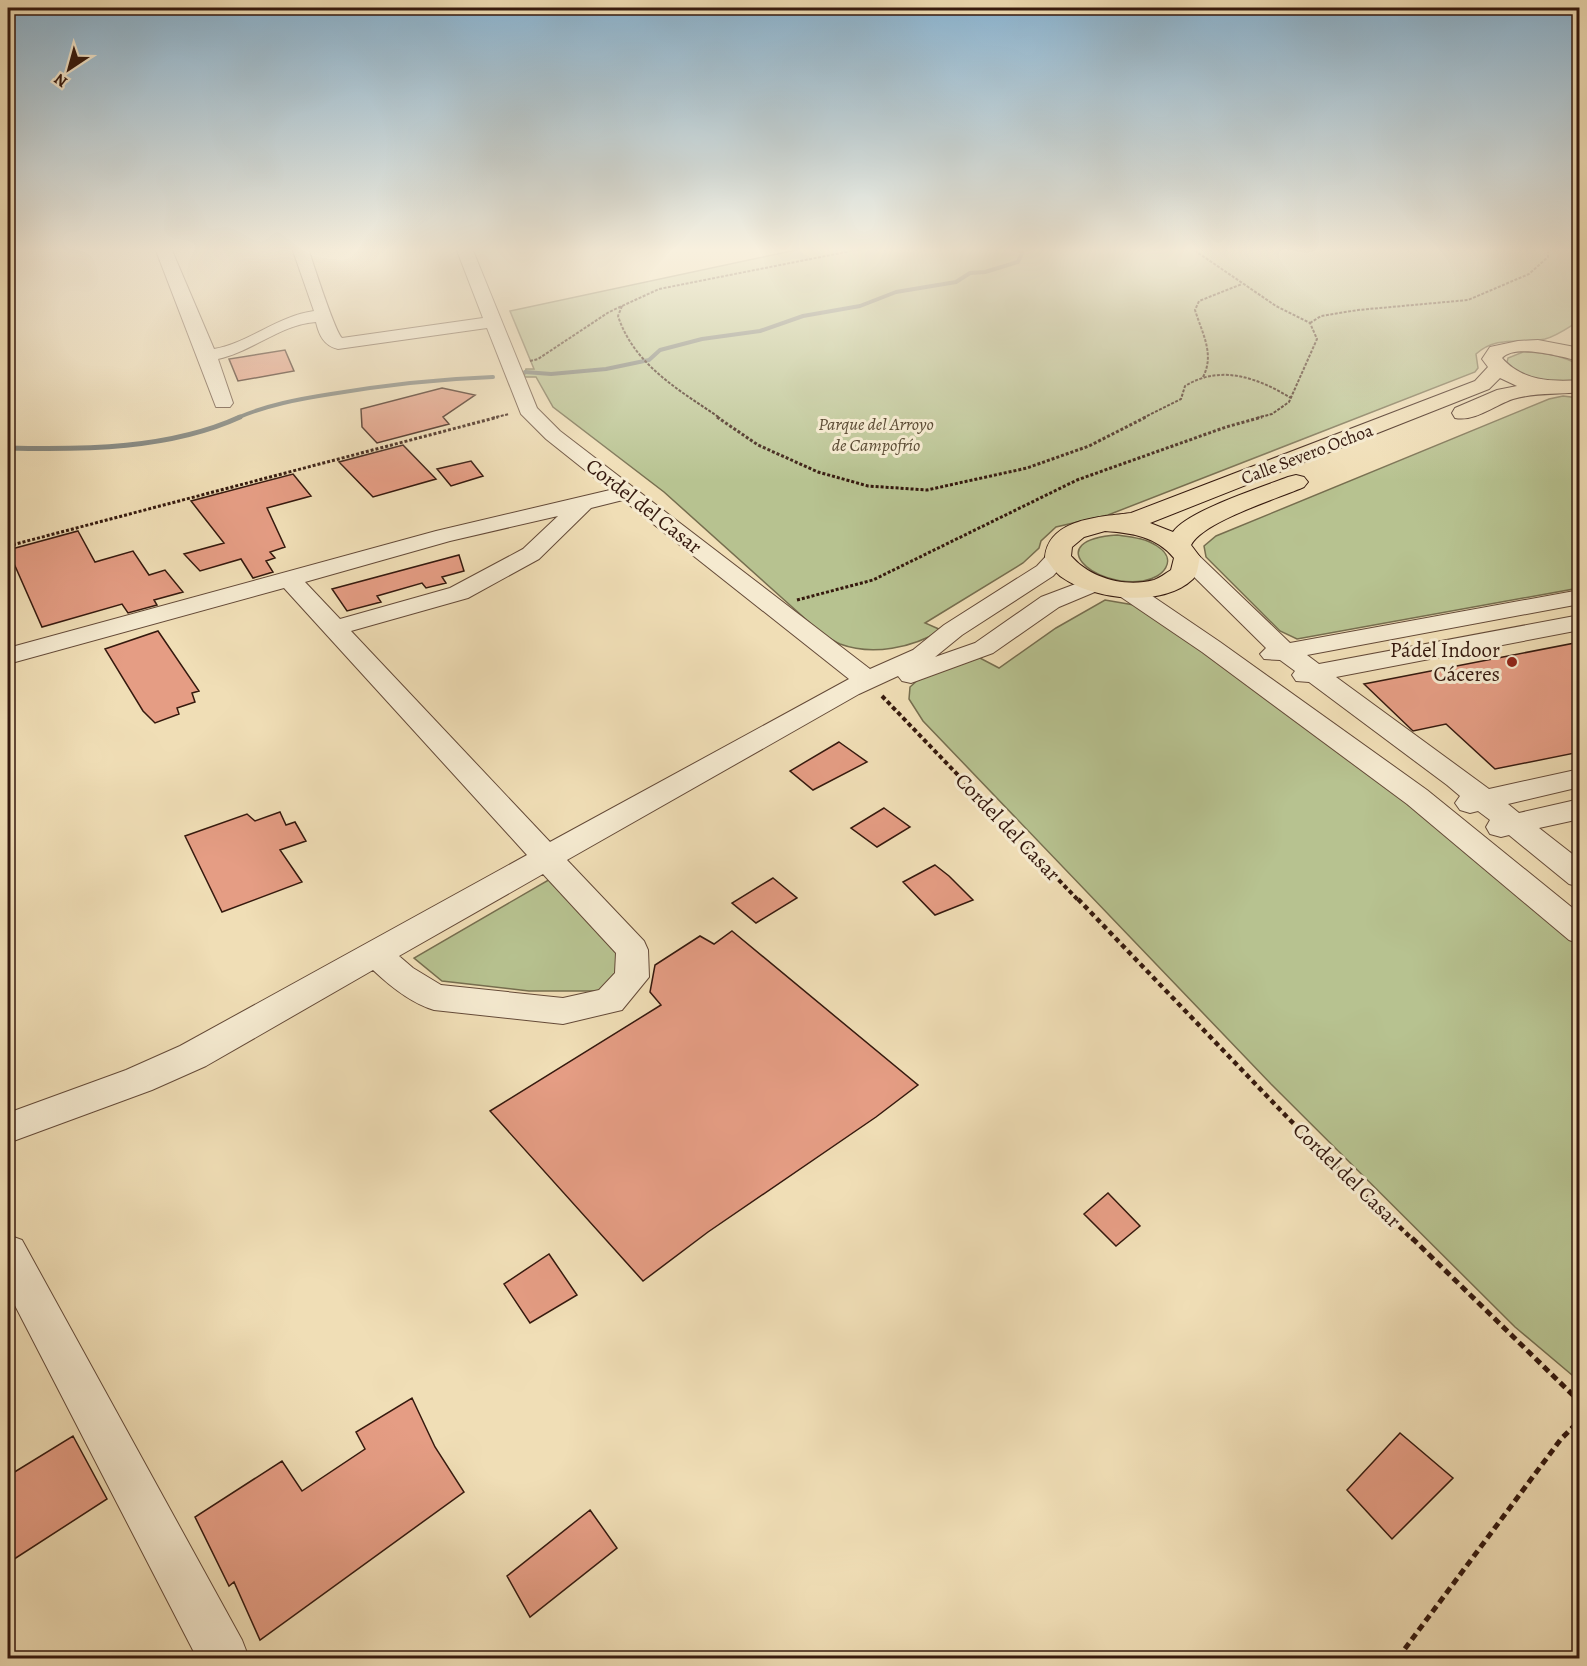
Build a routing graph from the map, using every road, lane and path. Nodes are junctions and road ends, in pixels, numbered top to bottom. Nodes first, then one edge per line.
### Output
1 (195, 326) edge
2 (281, 326) edge
3 (326, 326) edge
4 (467, 326) edge
5 (494, 326) edge
6 (588, 326) edge
7 (621, 326) edge
8 (1200, 326) edge
9 (1311, 326) edge
10 (1580, 340) edge
11 (1534, 345) junction
12 (207, 355) junction
13 (1580, 355) edge
14 (510, 368) junction
15 (1498, 369) junction
16 (1203, 376) junction
17 (1542, 386) junction
18 (1575, 389) edge
19 (1291, 398) junction
20 (223, 403) dead end
21 (528, 410) junction
22 (1344, 462) dead end
23 (1312, 476) dead end
24 (627, 493) junction
25 (584, 503) junction
26 (1109, 524) junction
27 (8, 546) edge
28 (1182, 551) junction
29 (1058, 557) junction
30 (290, 579) junction
31 (1094, 584) junction
32 (1126, 590) junction
33 (1580, 597) edge
34 (774, 608) junction
35 (1580, 622) edge
36 (334, 628) junction
37 (939, 642) junction
38 (1284, 651) junction
39 (964, 655) junction
40 (8, 656) edge
41 (836, 656) junction
42 (1234, 663) junction
43 (1315, 673) junction
44 (867, 680) junction
45 (1261, 683) junction
46 (1580, 778) edge
47 (1482, 799) junction
48 (1580, 809) edge
49 (1436, 813) junction
50 (1513, 823) junction
51 (1466, 838) junction
52 (547, 857) junction
53 (1580, 876) edge
54 (1580, 932) edge
55 (376, 953) junction
56 (8, 1128) edge
57 (8, 1253) edge
58 (1580, 1402) edge
59 (1580, 1420) edge
60 (224, 1659) edge
61 (1398, 1659) edge

1 - 12 street
2 - 12 street
3 - 4 street
5 - 14 street, Cordel del Casar
6 - 14 path
7 - 16 path
8 - 16 path
9 - 19 path
10 - 11 main road
11 - 13 main road
11 - 15 main road
12 - 20 street
14 - 21 street, Cordel del Casar
15 - 17 main road
15 - 26 main road, Calle Severo Ochoa
16 - 19 path
17 - 18 main road
17 - 22 main road, Calle Severo Ochoa
19 - 34 path
21 - 24 street, Cordel del Casar
21 - 27 path
23 - 28 main road, Calle Severo Ochoa
24 - 25 street
24 - 34 street, Cordel del Casar
25 - 30 street
25 - 36 street
26 - 28 main road
26 - 29 main road
28 - 32 main road, Calle Severo Ochoa
28 - 38 street
29 - 31 main road, Calle Severo Ochoa
29 - 37 street
30 - 36 street
30 - 40 street
31 - 32 main road, Calle Severo Ochoa
31 - 39 street
32 - 42 street
33 - 38 street
34 - 41 street, Cordel del Casar
35 - 43 street
36 - 52 street
37 - 39 street
37 - 41 street
37 - 44 street
38 - 42 street
38 - 43 street
39 - 44 street
41 - 44 street, Cordel del Casar
42 - 45 street
43 - 45 street
43 - 47 street
44 - 52 street
44 - 58 path, Cordel del Casar
45 - 49 street
46 - 47 street
47 - 49 street
47 - 50 street
48 - 50 street
49 - 51 street
50 - 51 street
50 - 53 street
51 - 54 street
52 - 55 street
52 - 55 street
55 - 56 street
57 - 60 street
59 - 61 path

